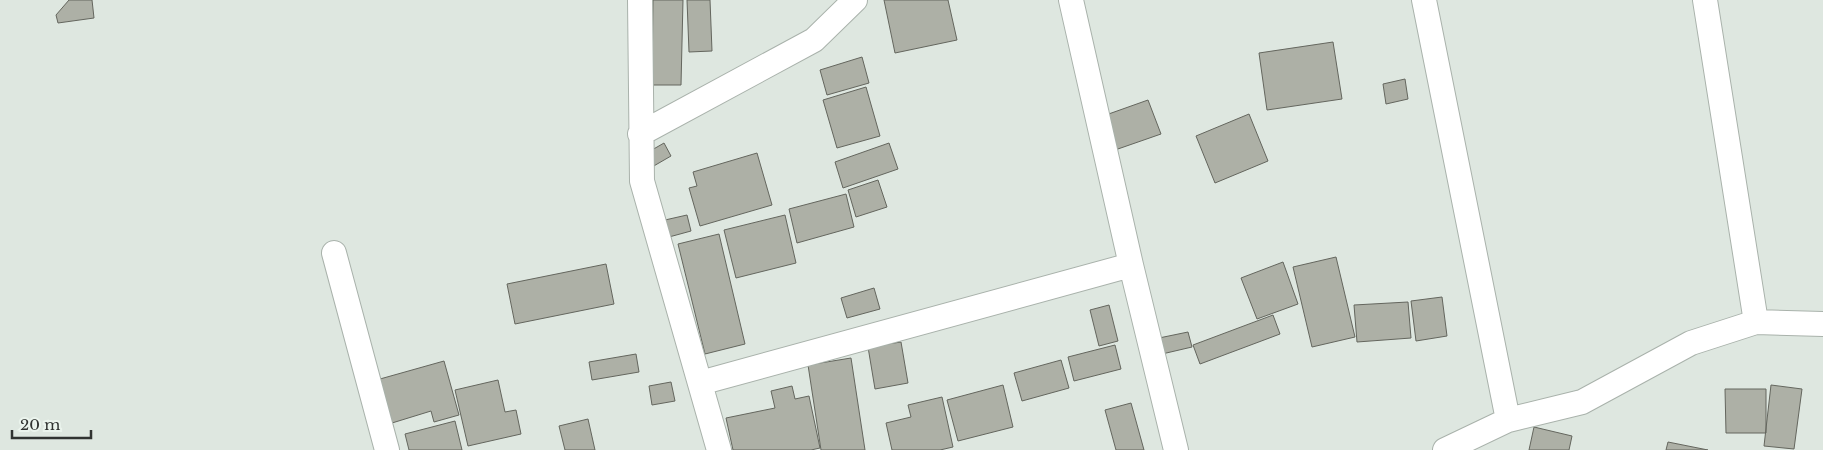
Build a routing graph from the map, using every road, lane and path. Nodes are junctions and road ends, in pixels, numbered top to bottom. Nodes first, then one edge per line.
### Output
1 (640, 0) edge
2 (855, 0) edge
3 (1071, 0) edge
4 (1424, 0) edge
5 (1705, 0) edge
6 (640, 134) junction
7 (334, 253) dead end
8 (1131, 265) junction
9 (1756, 322) junction
10 (1823, 324) edge
11 (700, 383) junction
12 (1508, 420) junction
13 (1451, 449) edge
14 (387, 450) edge
15 (719, 450) edge
16 (1176, 450) edge

1 - 6 street
2 - 6 street
3 - 8 street
4 - 12 street
5 - 9 street
6 - 11 street
7 - 14 street
8 - 11 street
8 - 16 street
9 - 10 street
9 - 12 street
11 - 15 street
12 - 13 street

